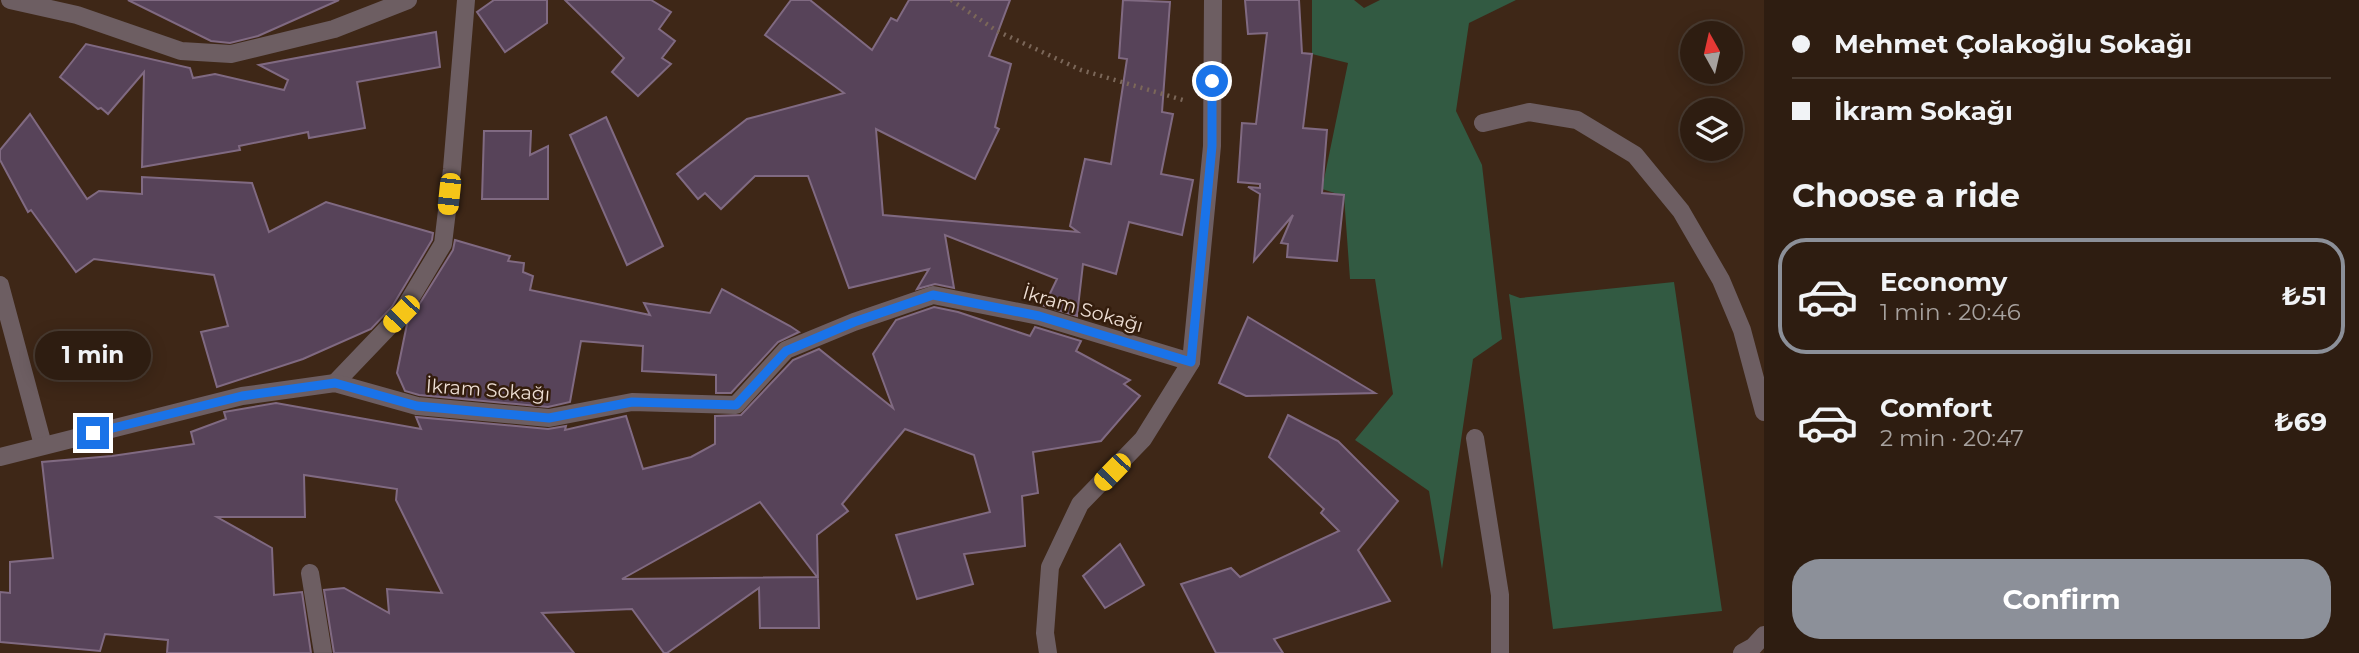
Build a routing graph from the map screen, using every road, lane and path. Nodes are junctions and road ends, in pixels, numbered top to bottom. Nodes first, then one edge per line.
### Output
1 (10, 0) edge
2 (408, 0) edge
3 (466, 0) edge
4 (951, 0) edge
5 (1213, 0) edge
6 (1212, 109) junction
7 (1483, 123) dead end
8 (0, 285) edge
9 (1191, 362) junction
10 (335, 383) junction
11 (1764, 412) edge
12 (1475, 438) dead end
13 (43, 445) junction
14 (0, 457) edge
15 (310, 573) dead end
16 (1764, 635) edge
17 (323, 653) edge
18 (1048, 653) edge
19 (1500, 653) edge
20 (1742, 653) edge

1 - 2 street
3 - 10 street
4 - 6 path
5 - 6 street
6 - 9 street
7 - 11 street
8 - 13 street
9 - 10 street, İkram Sokağı
9 - 18 street
10 - 13 street, İkram Sokağı
12 - 19 street
13 - 14 street, İkram Sokağı
15 - 17 street
16 - 20 street

